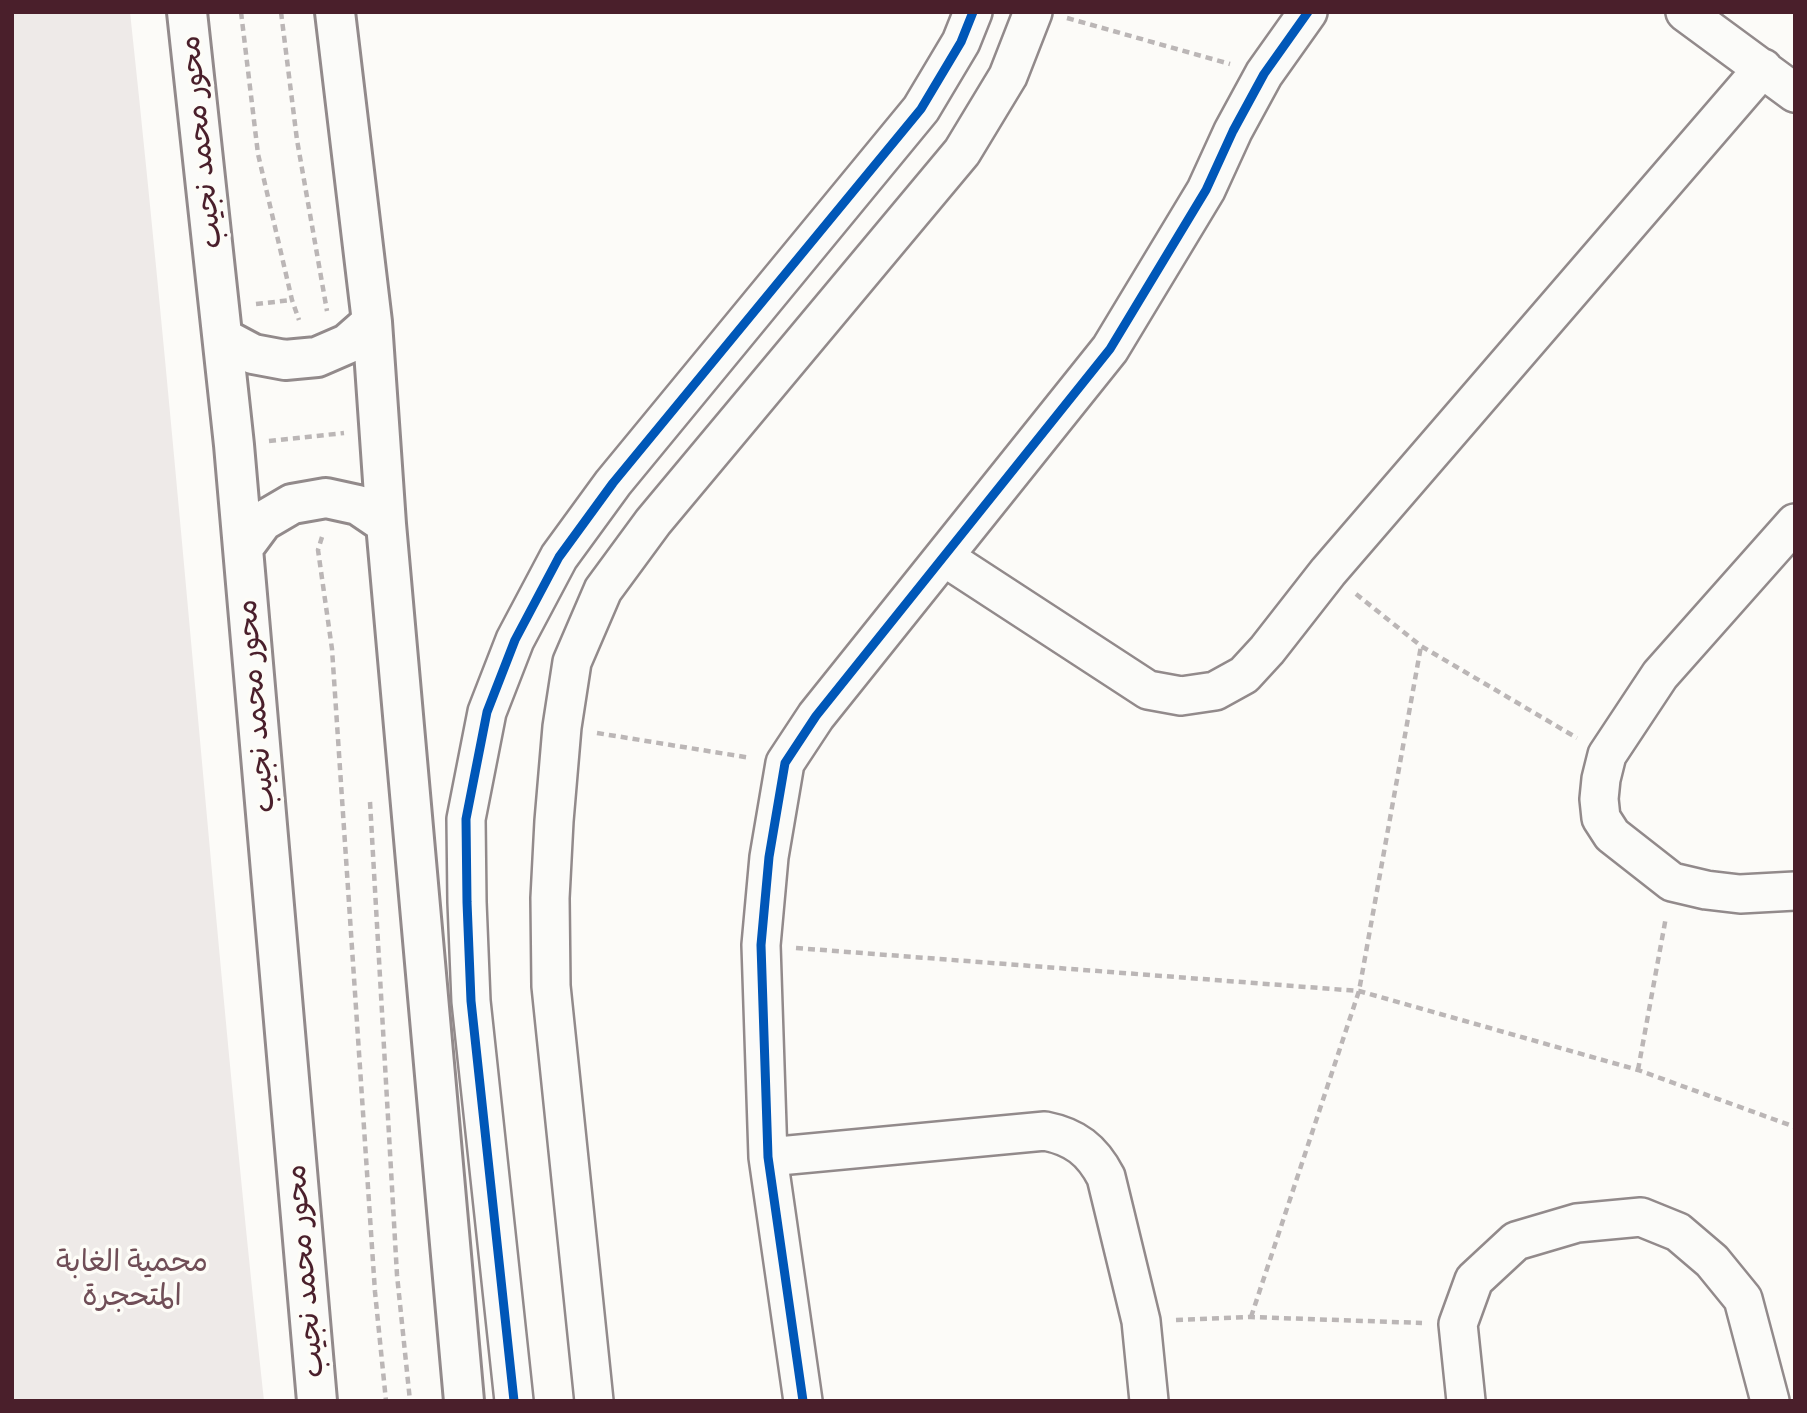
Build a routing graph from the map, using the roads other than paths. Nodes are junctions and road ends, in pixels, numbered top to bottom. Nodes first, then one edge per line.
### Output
1 (187, 12) edge
2 (335, 12) edge
3 (973, 12) edge
4 (1308, 12) edge
5 (1685, 12) edge
6 (1046, 14) edge
7 (1763, 68) junction
8 (1795, 93) edge
9 (372, 322) junction
10 (223, 338) junction
11 (1795, 523) edge
12 (386, 524) junction
13 (243, 548) junction
14 (944, 557) junction
15 (1795, 891) edge
16 (768, 1157) junction
17 (317, 1401) edge
18 (464, 1401) edge
19 (514, 1401) edge
20 (594, 1401) edge
21 (803, 1401) edge
22 (1149, 1401) edge
23 (1466, 1401) edge
24 (1770, 1401) edge

1 - 10 main road, محور محمد نجيب
2 - 9 main road
3 - 19 street
4 - 14 street
5 - 7 street
6 - 20 street
7 - 8 street
7 - 14 street
9 - 10 main road
9 - 12 main road
10 - 13 main road, محور محمد نجيب
11 - 15 street
12 - 13 main road
12 - 18 main road
13 - 17 main road, محور محمد نجيب
14 - 16 street
16 - 21 street
16 - 22 street
23 - 24 street

